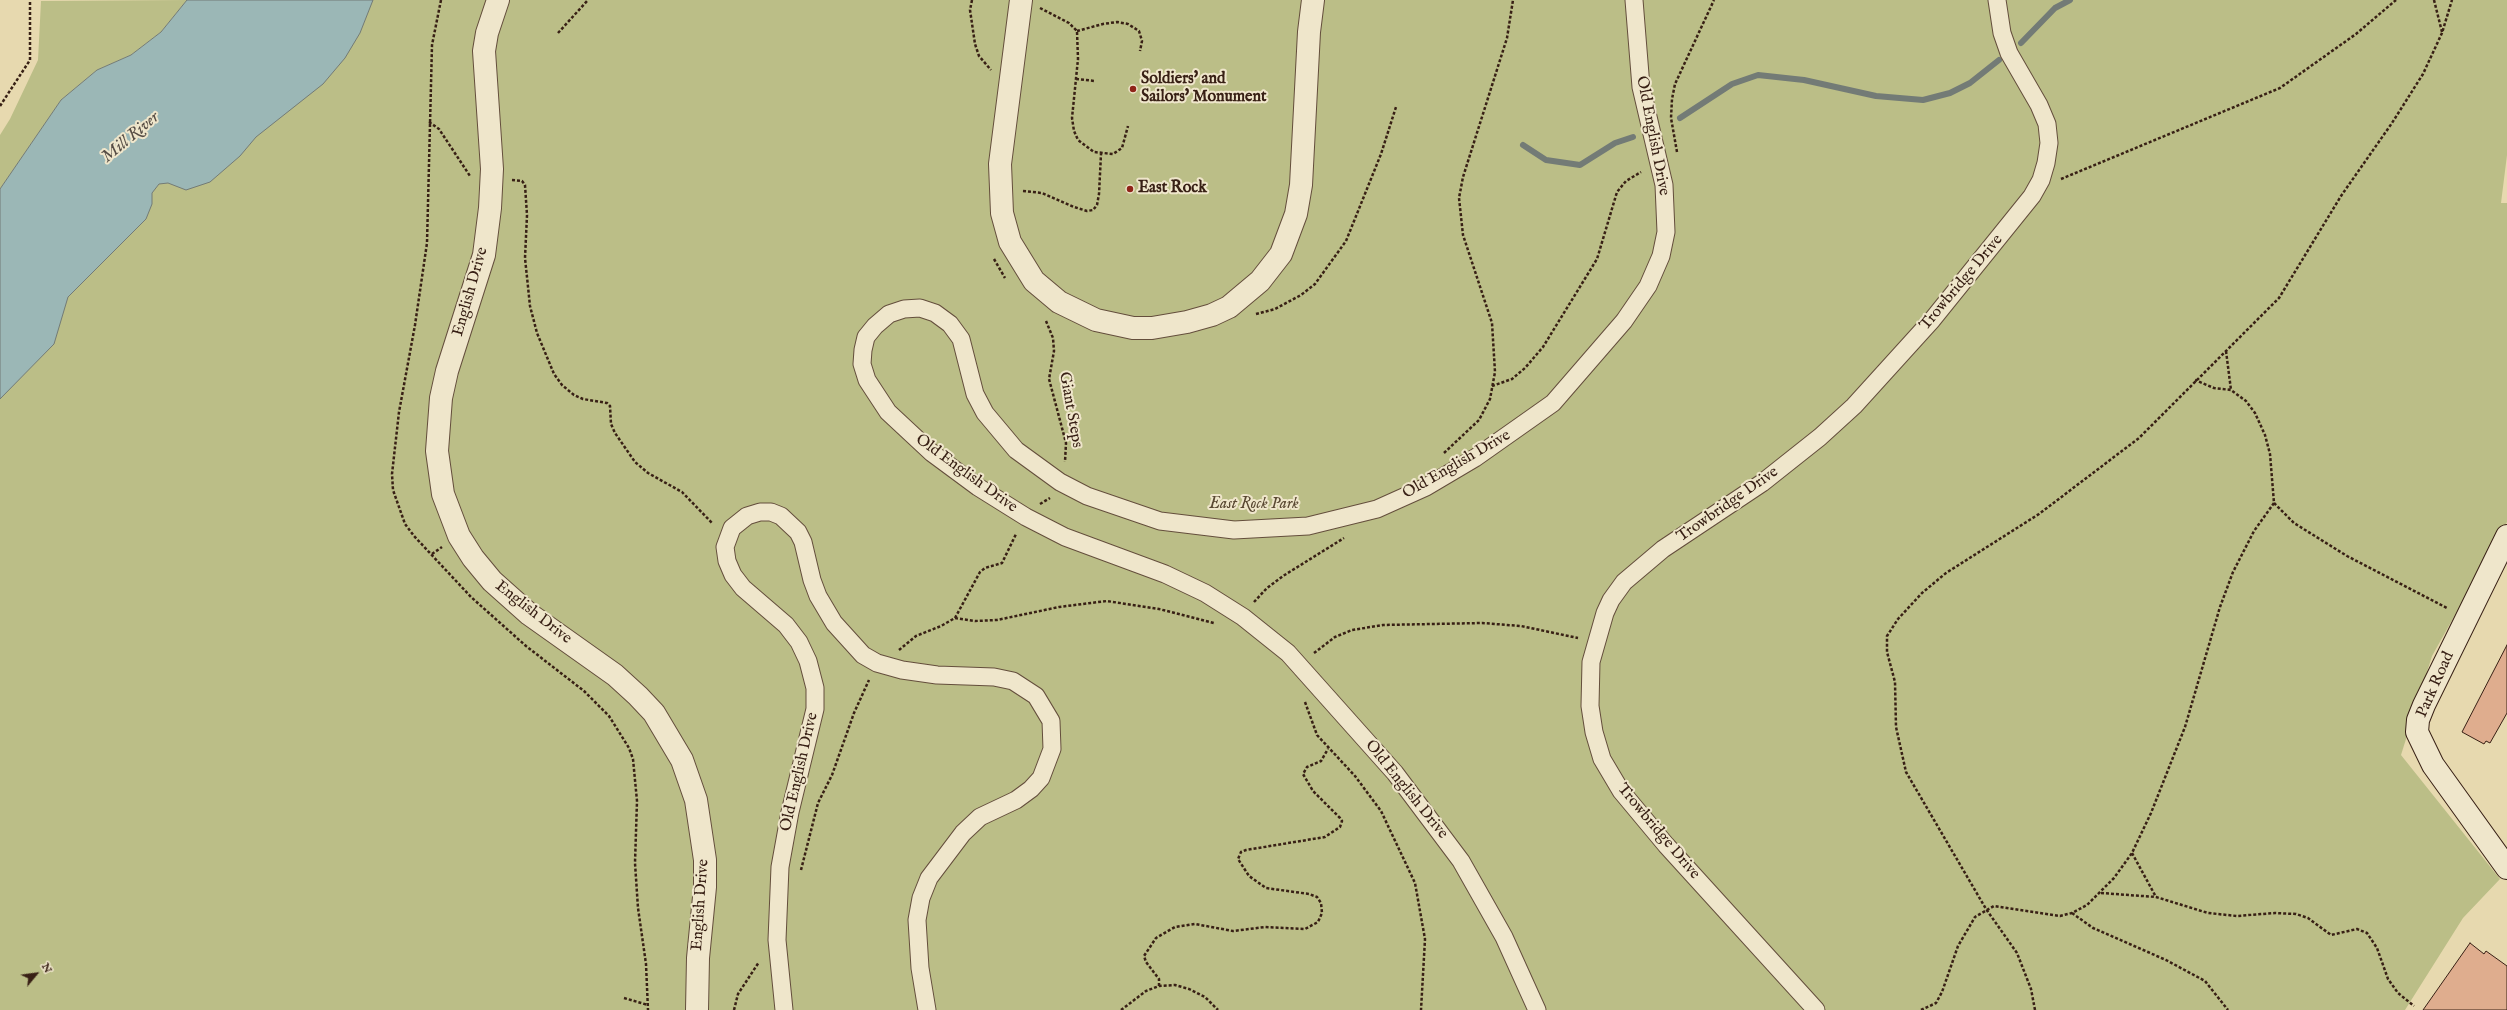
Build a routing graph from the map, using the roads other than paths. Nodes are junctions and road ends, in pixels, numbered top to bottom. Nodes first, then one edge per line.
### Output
1 (498, 0) edge
2 (1313, 0) edge
3 (1634, 0) edge
4 (1997, 0) edge
5 (1021, 1) edge
6 (2507, 536) edge
7 (2507, 868) edge
8 (697, 1010) edge
9 (784, 1010) edge
10 (927, 1010) edge
11 (1537, 1010) edge
12 (1816, 1010) edge

1 - 8 street, English Drive
2 - 5 street
3 - 11 street, Old English Drive
4 - 12 street, Trowbridge Drive
6 - 7 street, Park Road
9 - 10 street, Old English Drive

